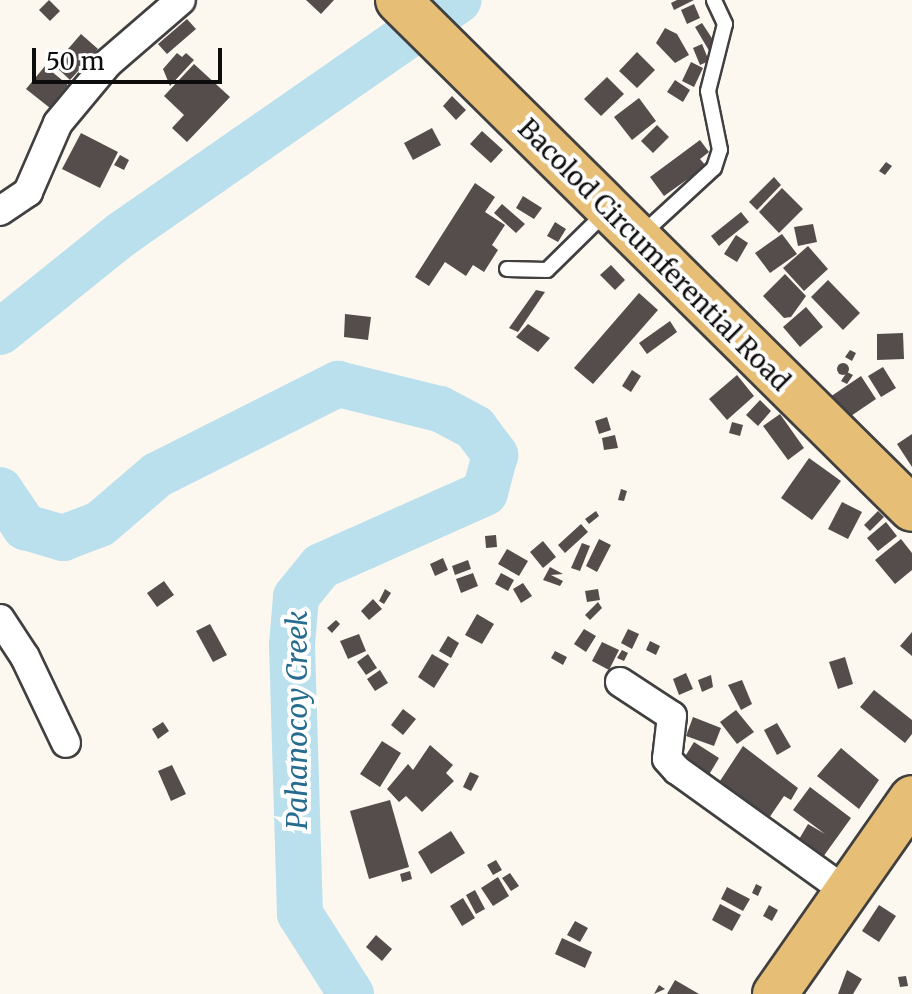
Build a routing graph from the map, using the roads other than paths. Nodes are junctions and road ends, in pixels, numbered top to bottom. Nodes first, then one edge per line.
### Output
1 (181, 0) edge
2 (398, 0) edge
3 (714, 0) edge
4 (0, 211) edge
5 (623, 224) junction
6 (507, 269) dead end
7 (912, 509) edge
8 (0, 619) edge
9 (620, 682) dead end
10 (66, 743) dead end
11 (912, 798) edge
12 (844, 890) junction
13 (775, 994) edge

1 - 4 street
2 - 5 main road, Bacolod Circumferential Road
3 - 5 lane
5 - 6 lane
5 - 7 main road, Bacolod Circumferential Road
8 - 10 street
9 - 12 street
11 - 12 main road
12 - 13 main road

